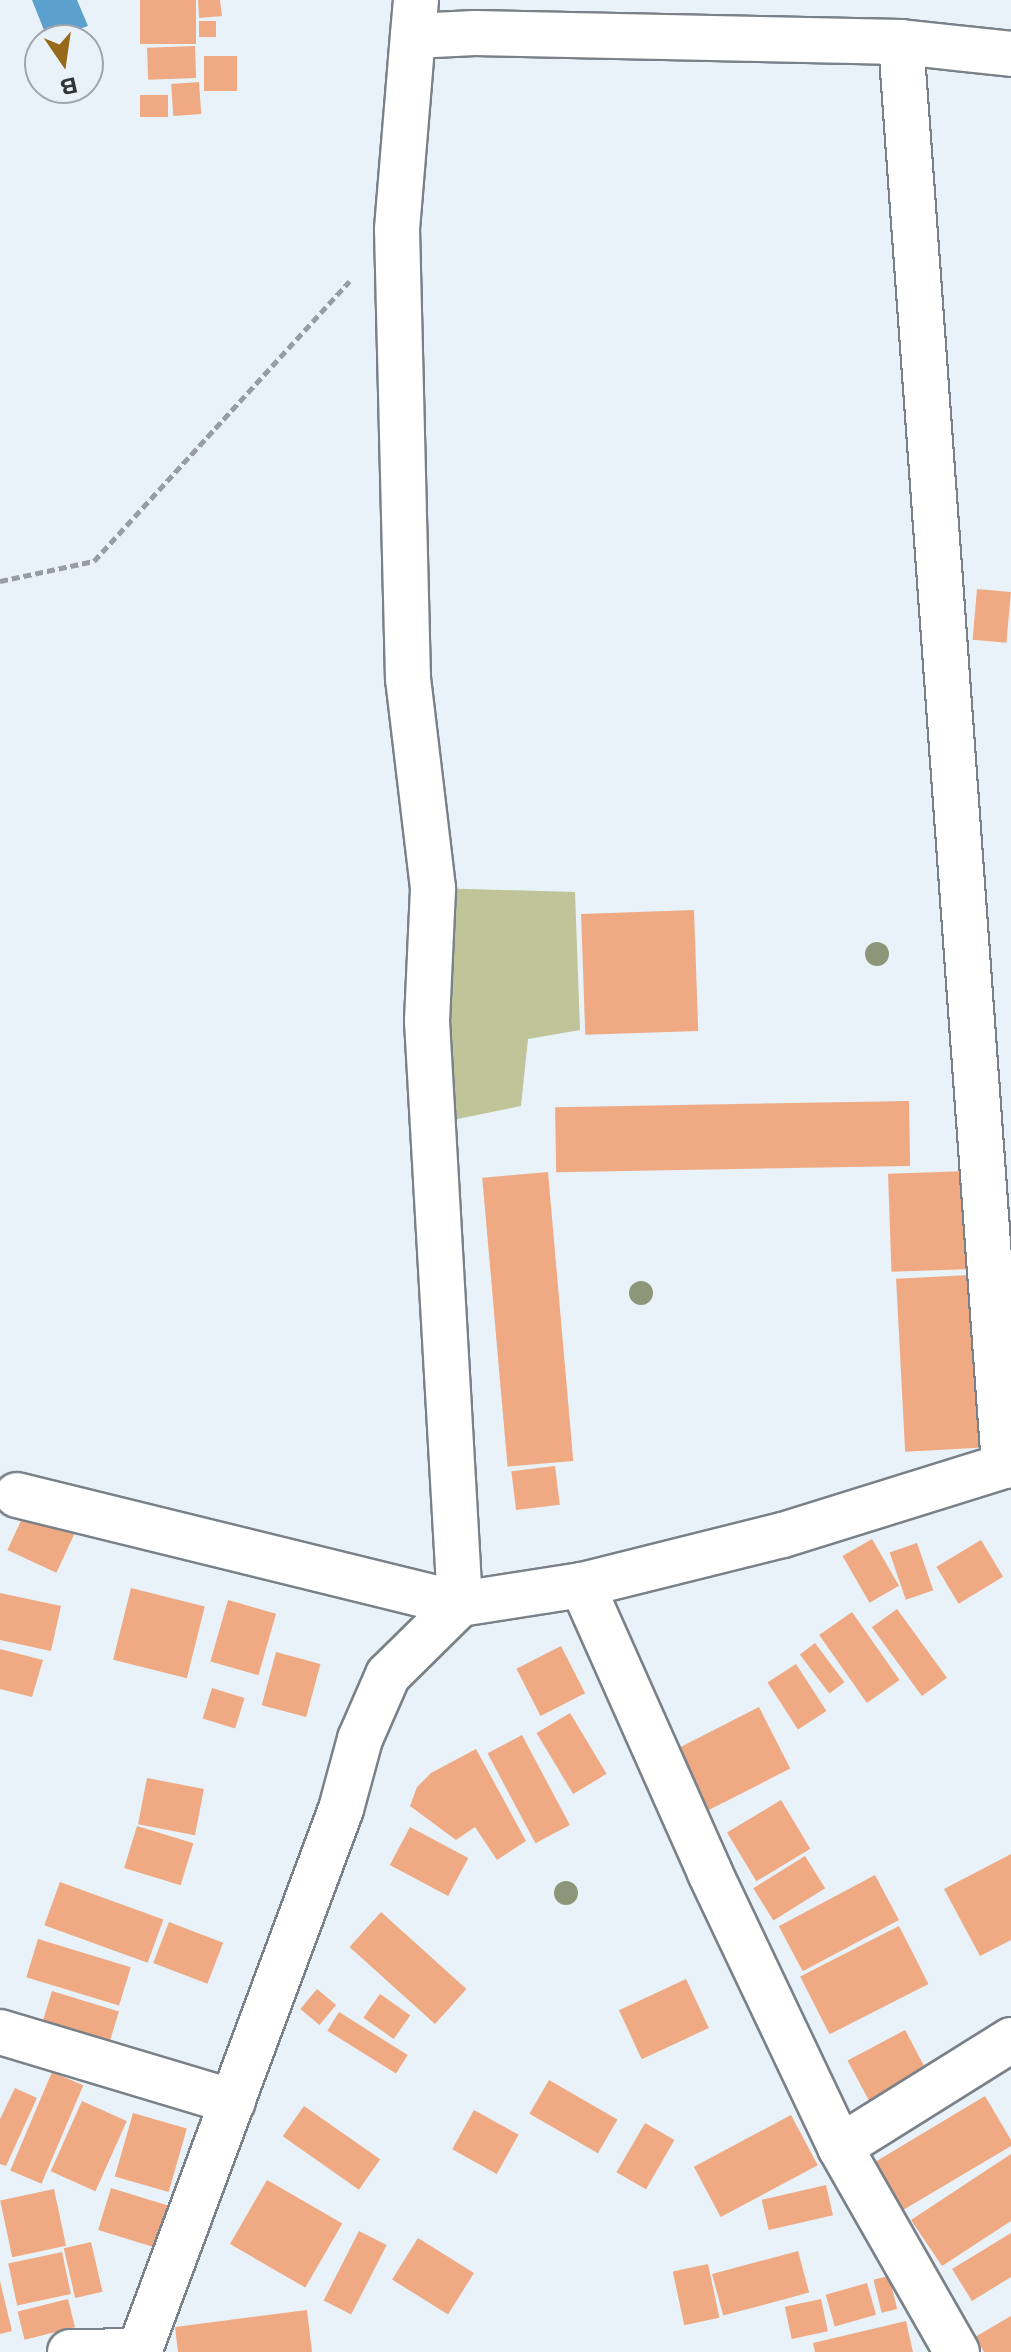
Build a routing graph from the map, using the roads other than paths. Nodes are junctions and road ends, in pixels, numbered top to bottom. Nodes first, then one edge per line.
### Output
1 (415, 18) edge
2 (901, 42) junction
3 (1011, 54) edge
4 (1007, 1465) edge
5 (17, 1495) dead end
6 (582, 1585) junction
7 (460, 1604) junction
8 (0, 2032) edge
9 (1011, 2040) edge
10 (233, 2102) junction
11 (840, 2147) junction
12 (139, 2351) edge
13 (70, 2352) edge
14 (957, 2352) edge

1 - 2 street
1 - 7 street
2 - 3 street
2 - 4 street
4 - 6 street
5 - 7 street
6 - 7 street
6 - 11 street
7 - 10 street
8 - 10 street
9 - 11 street
10 - 12 street
11 - 14 street
12 - 13 street

